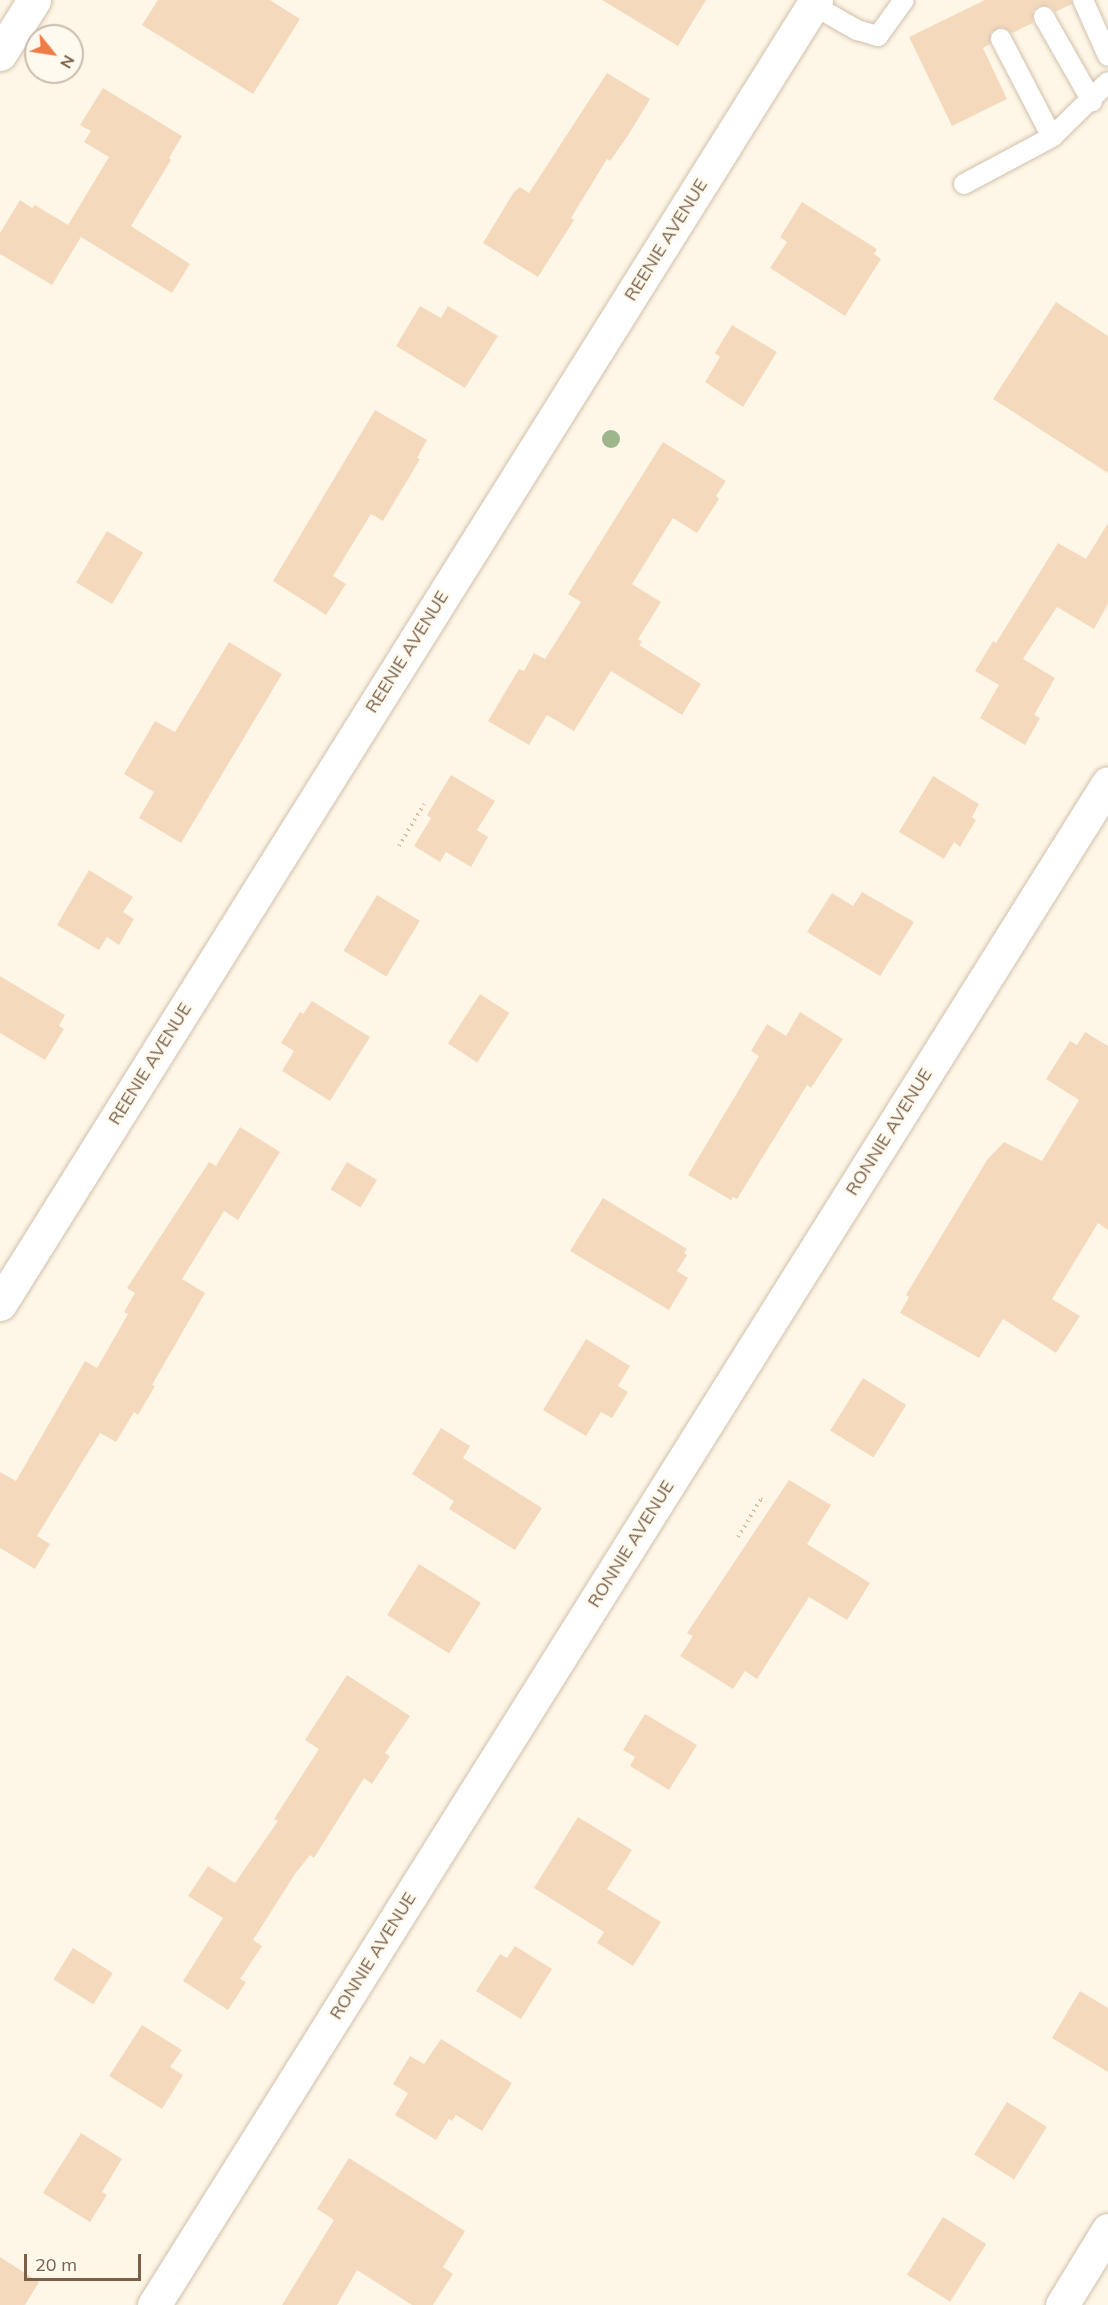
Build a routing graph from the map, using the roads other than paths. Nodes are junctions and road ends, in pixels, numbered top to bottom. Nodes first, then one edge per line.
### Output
1 (34, 0) edge
2 (904, 0) edge
3 (1083, 0) edge
4 (814, 2) edge
5 (1044, 17) dead end
6 (1001, 39) dead end
7 (0, 54) edge
8 (1108, 56) edge
9 (1108, 82) edge
10 (1092, 101) junction
11 (1052, 137) junction
12 (964, 184) dead end
13 (1108, 783) edge
14 (0, 1304) edge
15 (1108, 2230) edge
16 (154, 2305) edge
17 (1062, 2305) edge

1 - 7 street
2 - 4 lane
3 - 8 lane
4 - 14 street, REENIE AVENUE
5 - 10 lane
6 - 11 lane
9 - 10 lane
10 - 11 lane
11 - 12 lane
13 - 16 street, RONNIE AVENUE
15 - 17 street

